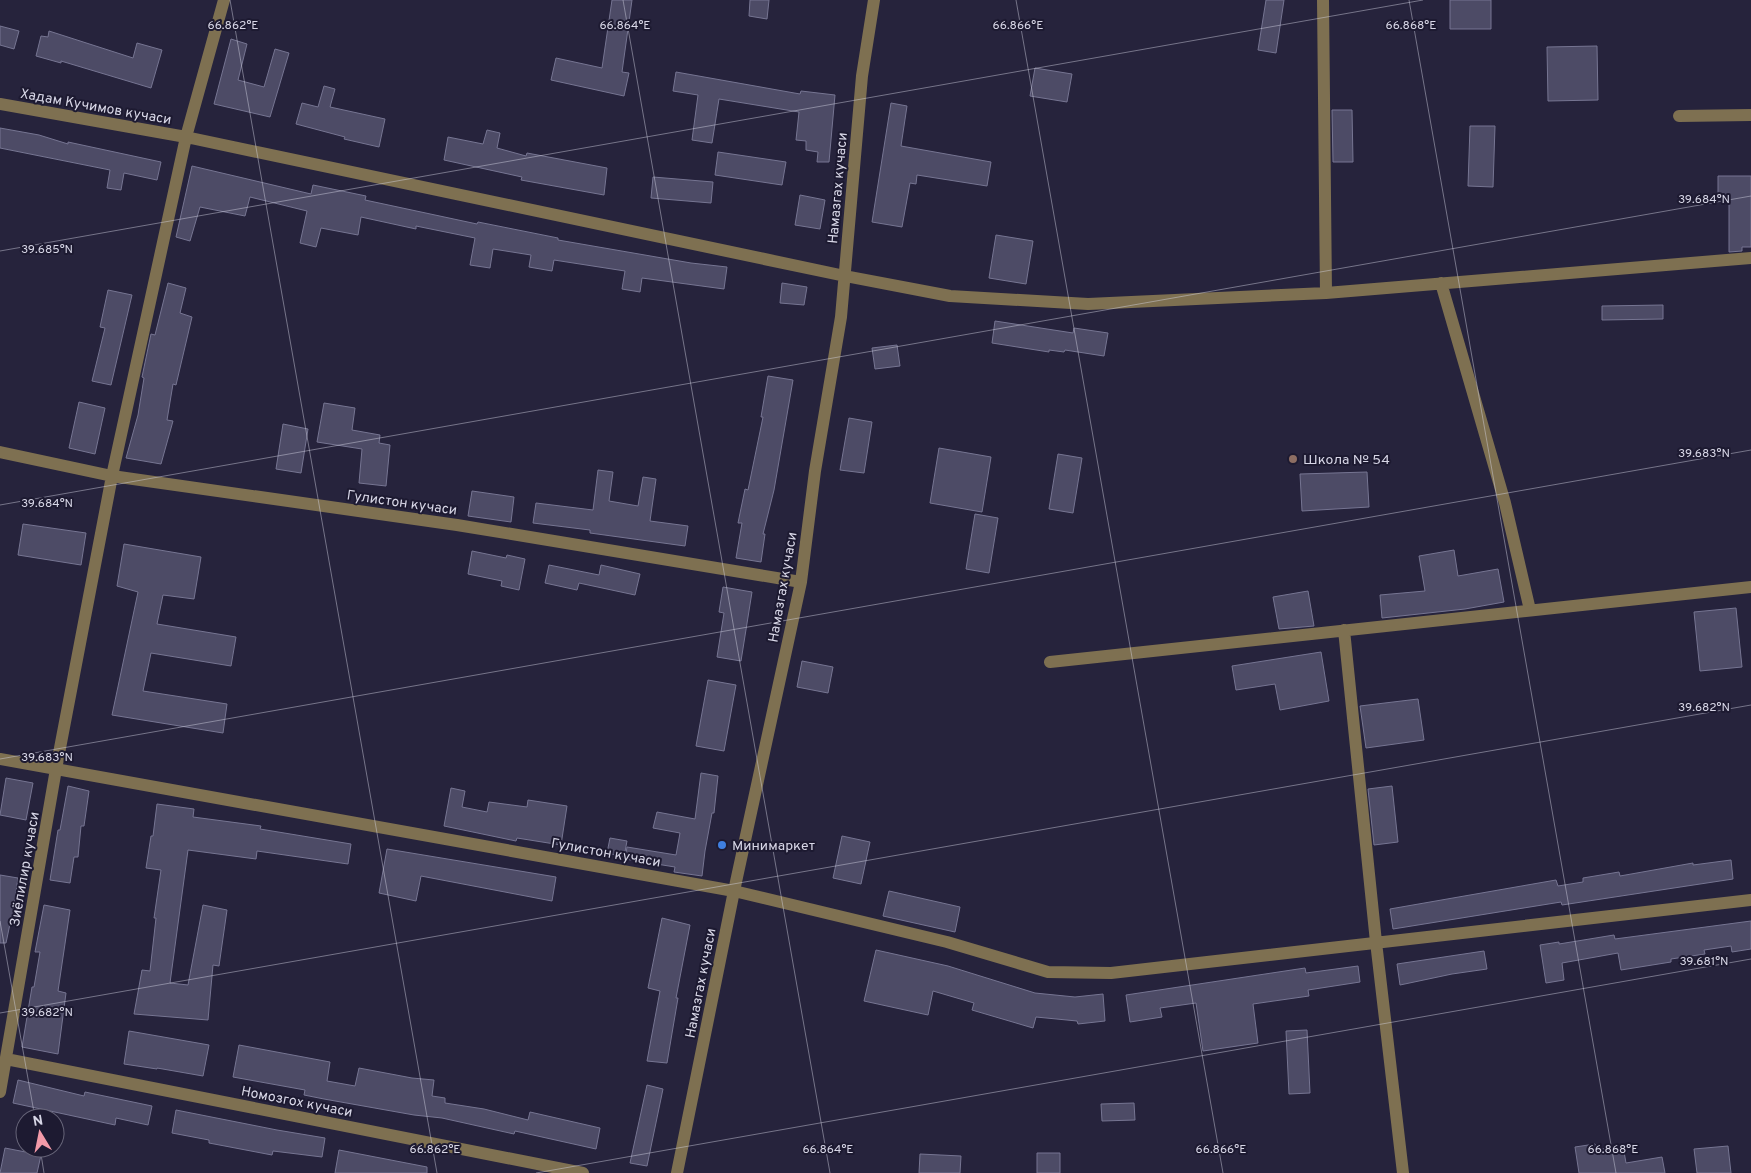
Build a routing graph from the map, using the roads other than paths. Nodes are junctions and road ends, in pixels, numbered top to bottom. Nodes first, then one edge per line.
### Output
1 (224, 0) edge
2 (874, 0) edge
3 (1323, 0) edge
4 (0, 104) edge
5 (1751, 115) edge
6 (1679, 116) dead end
7 (186, 137) junction
8 (1751, 258) edge
9 (845, 276) junction
10 (1441, 283) junction
11 (1326, 293) junction
12 (0, 452) edge
13 (112, 476) junction
14 (801, 582) junction
15 (1751, 587) edge
16 (1530, 610) junction
17 (1344, 630) junction
18 (1050, 662) dead end
19 (0, 759) edge
20 (56, 769) junction
21 (734, 891) junction
22 (1751, 900) edge
23 (1376, 942) junction
24 (6, 1059) junction
25 (0, 1092) edge
26 (582, 1173) edge
27 (677, 1173) edge
28 (1403, 1173) edge

1 - 7 street, Зиёлилир кучаси
2 - 9 street, Намазгах кучаси
3 - 11 street
4 - 7 street, Хадам Кучимов кучаси
5 - 6 street
7 - 9 street, Хадам Кучимов кучаси
7 - 13 street, Зиёлилир кучаси
8 - 10 street, Хадам Кучимов кучаси
9 - 11 street, Хадам Кучимов кучаси
9 - 14 street, Намазгах кучаси
10 - 11 street, Хадам Кучимов кучаси
10 - 16 street
12 - 13 street, Гулистон кучаси
13 - 14 street, Гулистон кучаси
13 - 20 street, Зиёлилир кучаси
14 - 21 street, Намазгах кучаси
15 - 16 street
16 - 17 street
17 - 18 street
17 - 23 street
19 - 20 street, Гулистон кучаси
20 - 21 street, Гулистон кучаси
20 - 24 street, Зиёлилир кучаси
21 - 23 street, Гулистон кучаси
21 - 27 street, Намазгах кучаси
22 - 23 street, Гулистон кучаси
23 - 28 street
24 - 25 street, Зиёлилир кучаси
24 - 26 street, Номозгох кучаси

